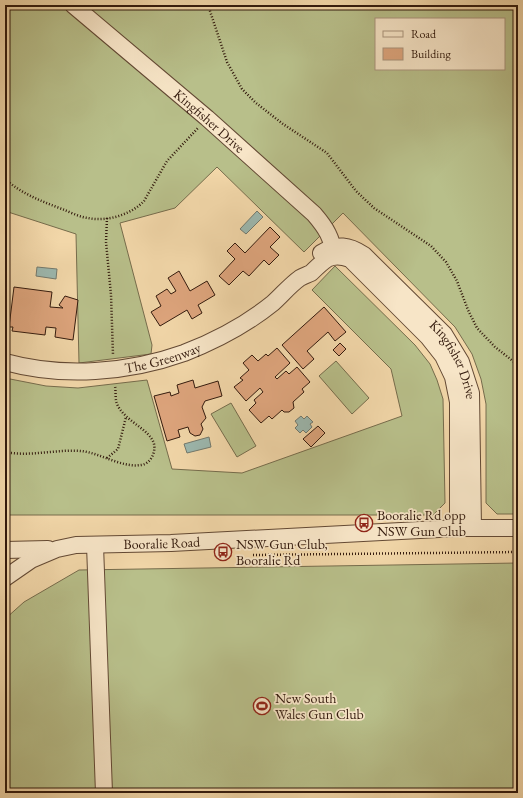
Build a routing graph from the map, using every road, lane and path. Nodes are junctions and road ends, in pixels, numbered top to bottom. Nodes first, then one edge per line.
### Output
1 (73, 5) edge
2 (208, 5) edge
3 (200, 125) dead end
4 (5, 179) edge
5 (107, 218) junction
6 (334, 251) junction
7 (113, 356) dead end
8 (5, 362) edge
9 (518, 365) edge
10 (115, 386) dead end
11 (126, 417) junction
12 (5, 452) edge
13 (107, 458) junction
14 (465, 528) junction
15 (518, 528) edge
16 (95, 545) junction
17 (58, 549) junction
18 (5, 550) edge
19 (518, 552) edge
20 (246, 555) dead end
21 (5, 578) edge
22 (104, 793) edge

1 - 6 street, Kingfisher Drive
2 - 9 path
3 - 5 path
4 - 5 path
5 - 7 path
6 - 8 street, The Greenway
6 - 14 street, Kingfisher Drive
10 - 11 path
11 - 13 path
11 - 13 path
12 - 13 path
14 - 15 street, Booralie Road
14 - 16 street, Booralie Road
16 - 17 street, Booralie Road
16 - 22 street
17 - 18 street
17 - 21 street, Booralie Road
19 - 20 path

